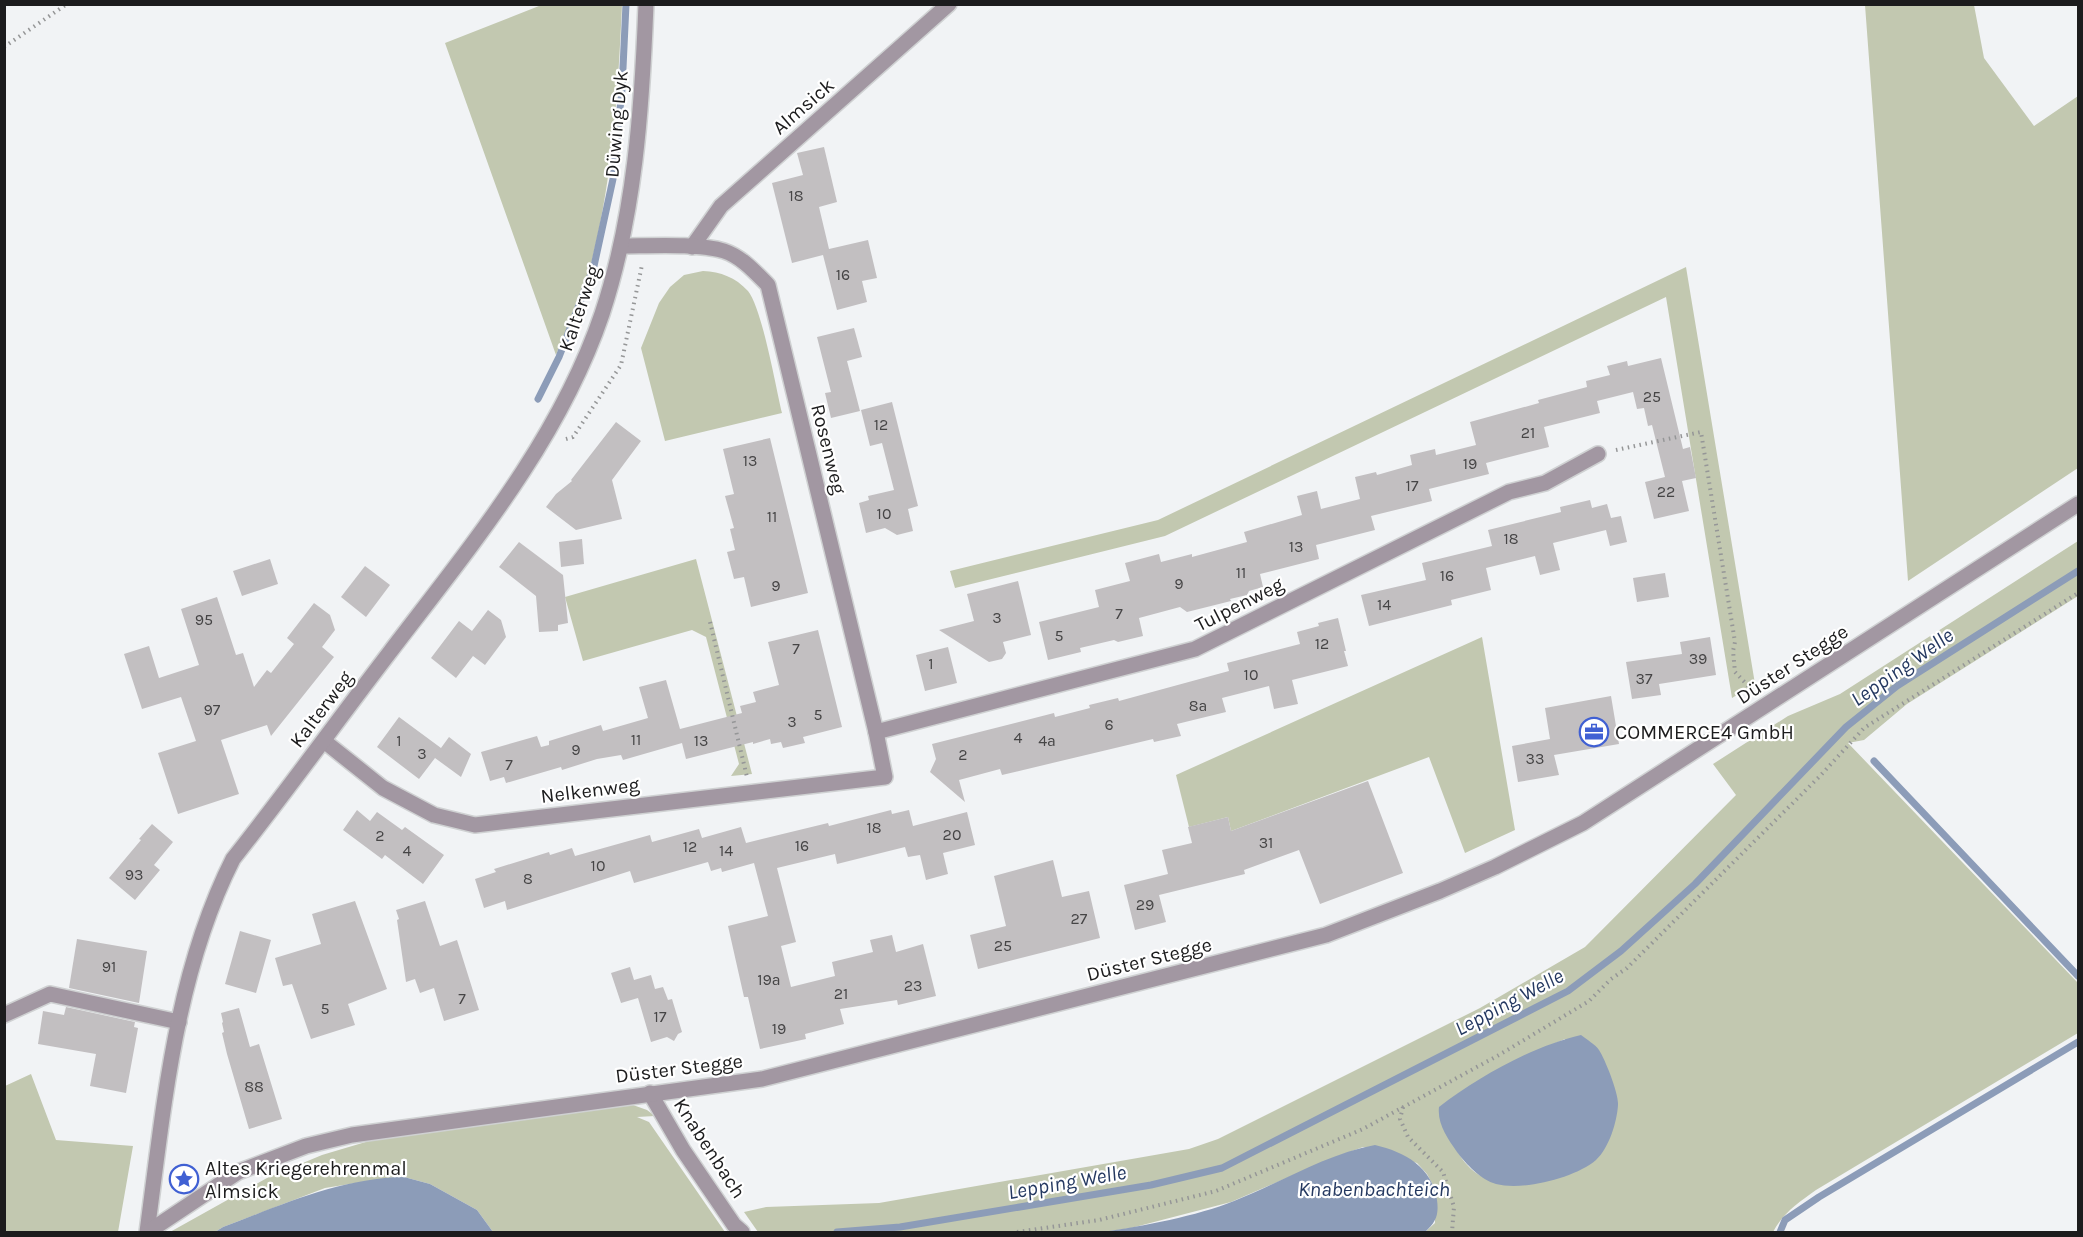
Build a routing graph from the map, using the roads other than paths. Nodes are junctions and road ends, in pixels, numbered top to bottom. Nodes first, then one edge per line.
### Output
1 (646, 4) edge
2 (949, 4) edge
3 (621, 246) junction
4 (692, 247) junction
5 (1598, 454) road end
6 (2079, 504) edge
7 (876, 732) junction
8 (324, 741) junction
9 (885, 777) joint
10 (4, 1015) edge
11 (179, 1022) junction
12 (650, 1093) junction
13 (738, 1229) edge
14 (148, 1233) edge

1 - 3 street, Düwing Dyk
2 - 4 street, Almsick
3 - 4 street, Rosenweg
3 - 8 street, Kalterweg
4 - 7 street, Rosenweg
5 - 7 street, Tulpenweg
6 - 12 street, Düster Stegge
7 - 9 street, Rosenweg
8 - 9 street, Nelkenweg
8 - 11 street, Kalterweg
10 - 11 street
11 - 14 street, Kalterweg
12 - 13 street, Knabenbach
12 - 14 street, Düster Stegge

